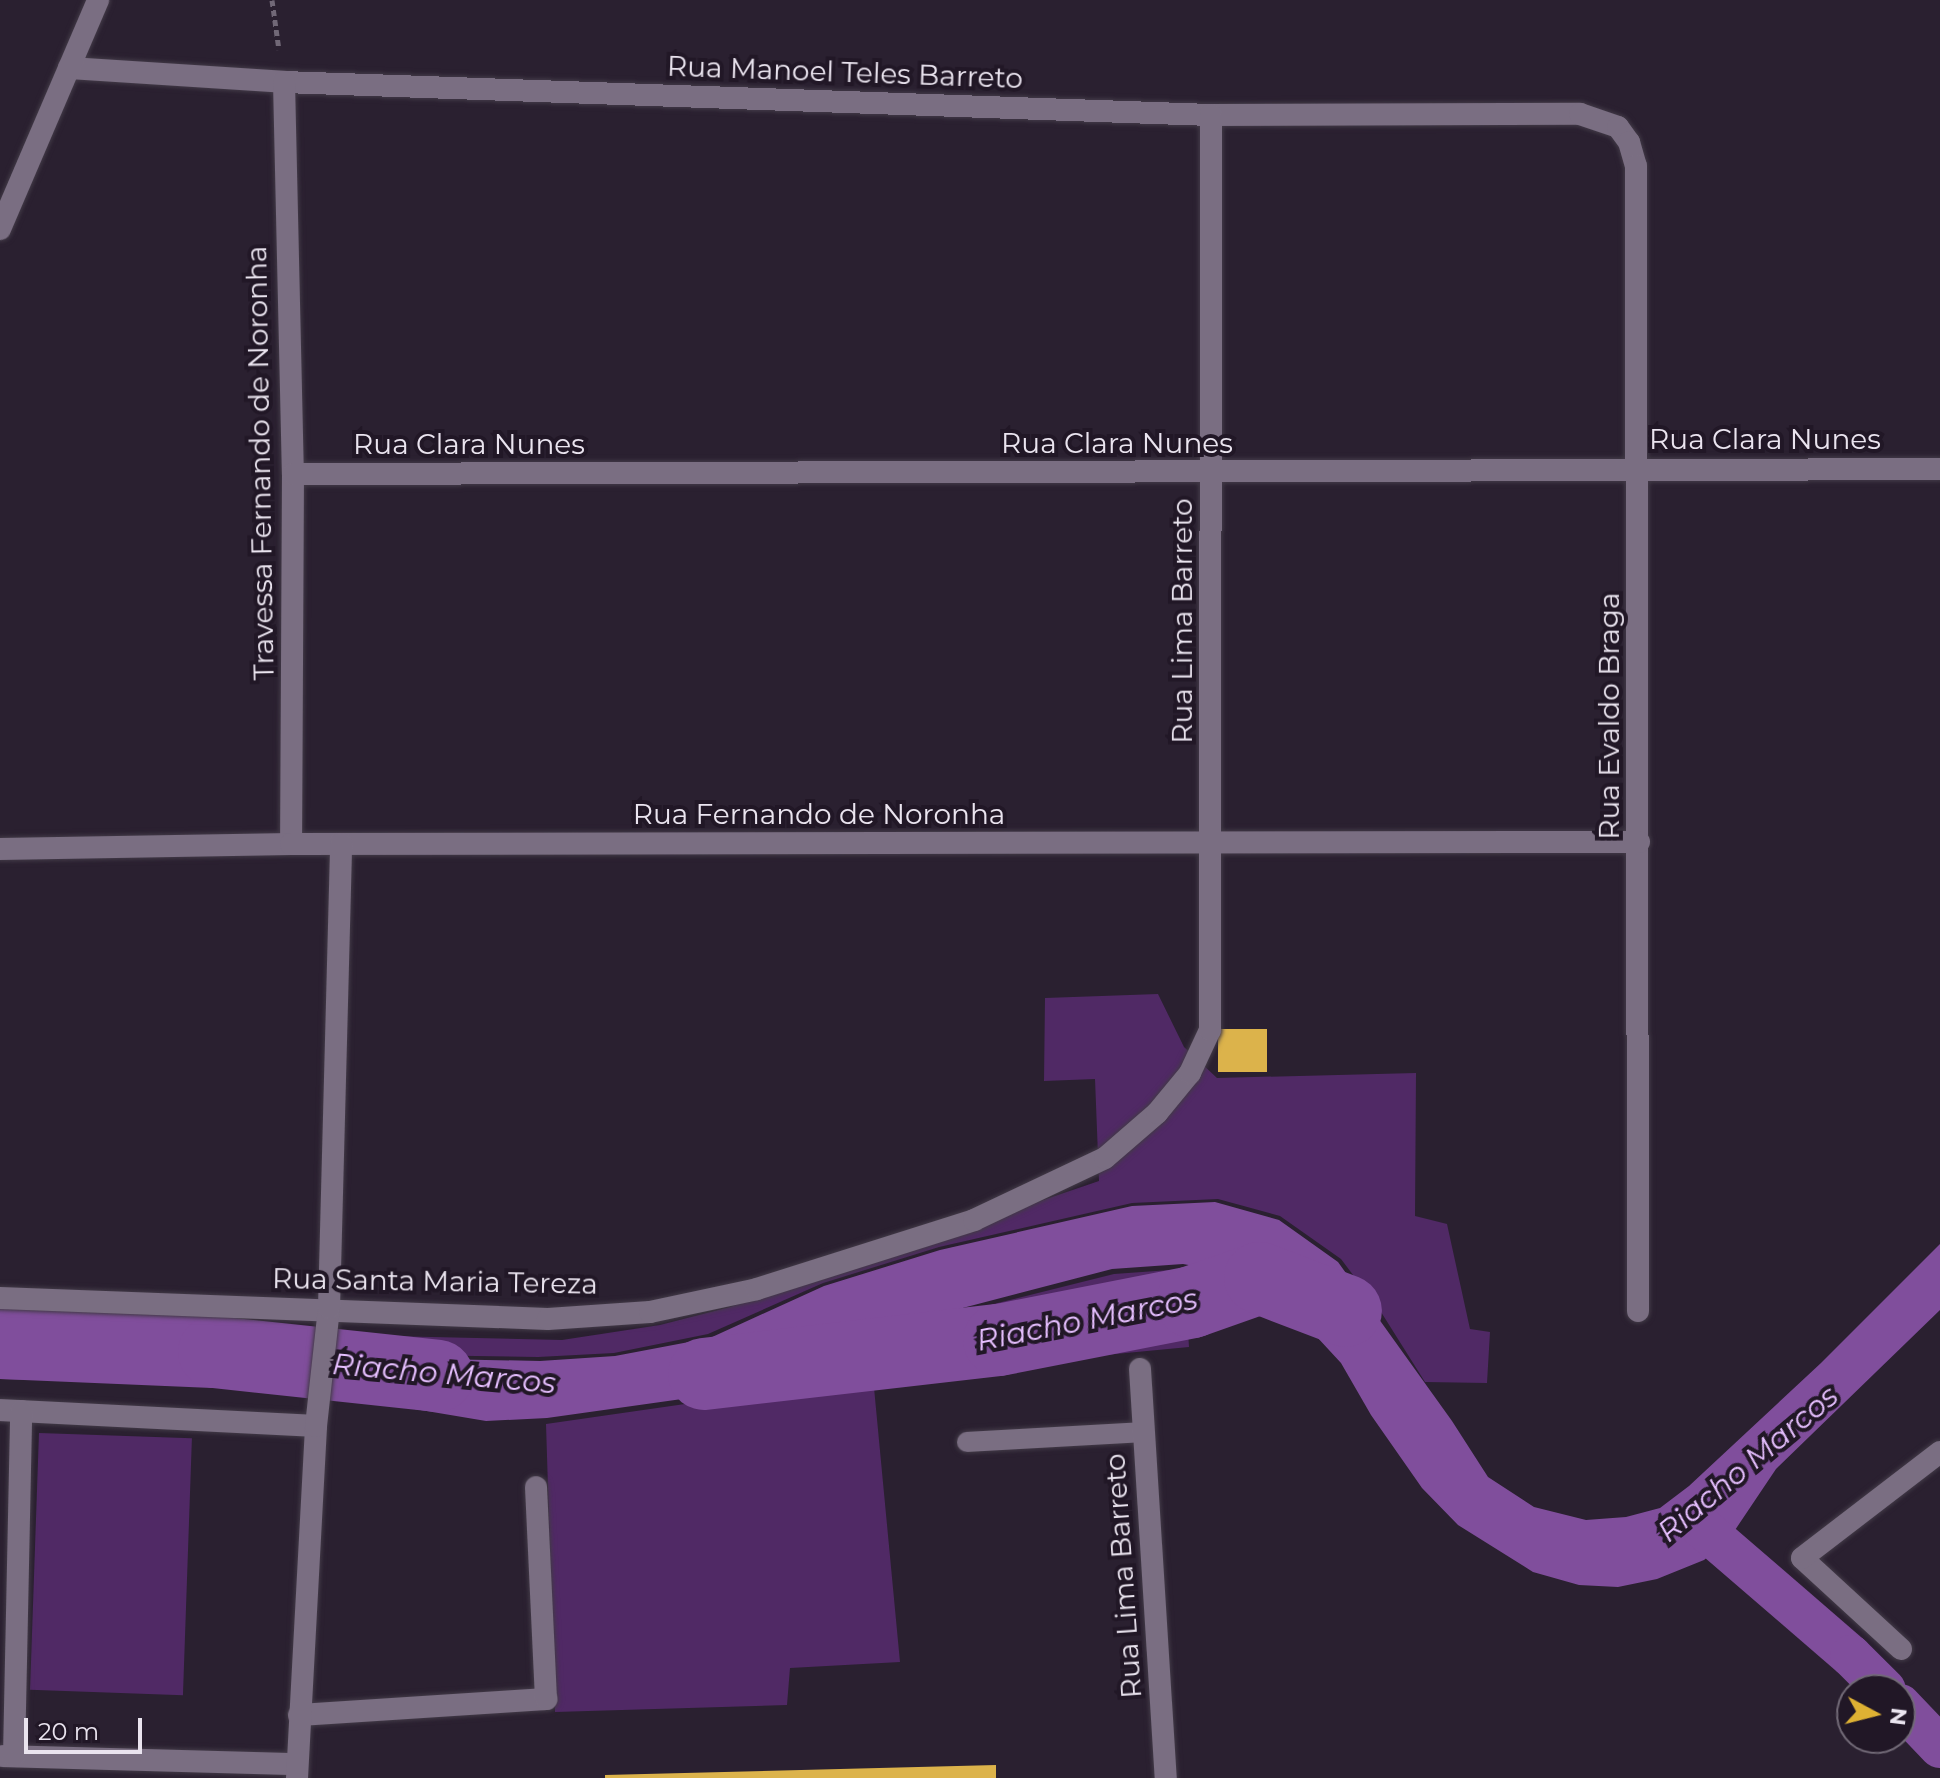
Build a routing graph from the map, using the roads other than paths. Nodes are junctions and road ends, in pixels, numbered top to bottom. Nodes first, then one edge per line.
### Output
1 (98, 0) edge
2 (69, 68) junction
3 (284, 82) junction
4 (1211, 115) junction
5 (1618, 127) joint
6 (0, 229) edge
7 (1940, 469) edge
8 (1639, 470) junction
9 (1213, 473) junction
10 (293, 474) junction
11 (1212, 842) junction
12 (1639, 842) junction
13 (291, 844) junction
14 (341, 844) junction
15 (0, 849) edge
16 (1210, 1030) joint
17 (0, 1298) edge
18 (329, 1308) junction
19 (1638, 1311) dead end
20 (1140, 1369) dead end
21 (11, 1411) edge
22 (316, 1426) junction
23 (1144, 1432) junction
24 (967, 1442) dead end
25 (1940, 1452) edge
26 (536, 1487) dead end
27 (1901, 1649) dead end
28 (299, 1715) junction
29 (7, 1756) edge
30 (297, 1771) edge
31 (1166, 1778) edge

1 - 2 street
2 - 3 street, Rua Manoel Teles Barreto
2 - 6 street
3 - 4 street, Rua Manoel Teles Barreto
3 - 10 street, Travessa Fernando de Noronha
4 - 5 street, Rua Manoel Teles Barreto
4 - 9 street, Rua Lima Barreto
5 - 8 street, Rua Evaldo Braga
7 - 8 street, Rua Clara Nunes
8 - 9 street, Rua Clara Nunes
8 - 12 street, Rua Evaldo Braga
9 - 10 street, Rua Clara Nunes
9 - 11 street, Rua Lima Barreto
10 - 13 street, Travessa Fernando de Noronha
11 - 12 street, Rua Fernando de Noronha
11 - 14 street, Rua Fernando de Noronha
11 - 16 street, Rua Lima Barreto
12 - 19 street, Rua Evaldo Braga
13 - 14 street, Rua Fernando de Noronha
13 - 15 street, Rua Fernando de Noronha
14 - 18 street
16 - 18 street, Rua Santa Maria Tereza
17 - 18 street, Rua Santa Maria Tereza
18 - 22 street
20 - 23 street, Rua Lima Barreto
21 - 22 street
21 - 29 street
22 - 28 street
23 - 24 lane
23 - 31 street, Rua Lima Barreto
25 - 27 street
26 - 28 street
28 - 30 street
29 - 30 street

